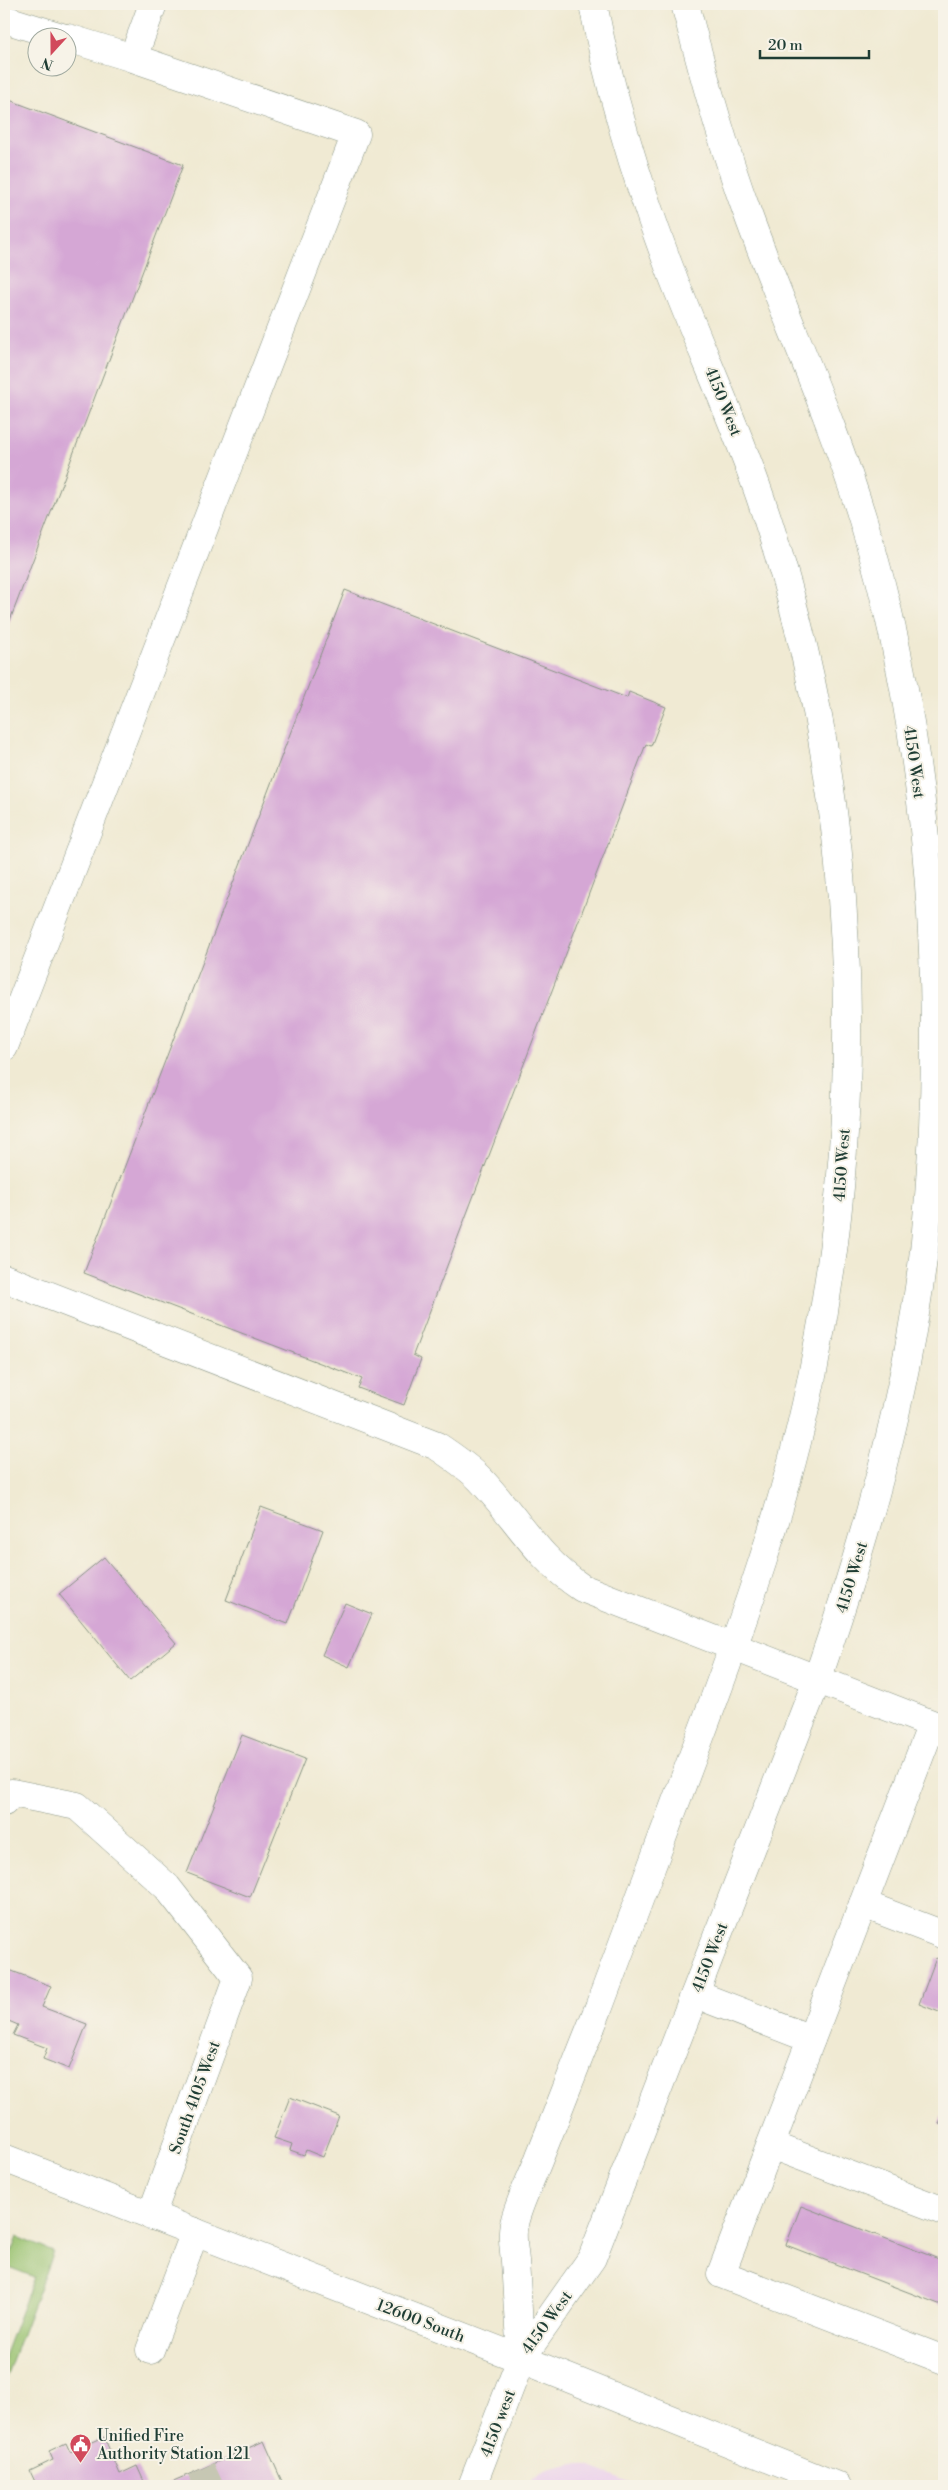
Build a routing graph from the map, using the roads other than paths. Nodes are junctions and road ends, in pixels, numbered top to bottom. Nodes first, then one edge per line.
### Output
1 (153, 4) edge
2 (593, 4) edge
3 (685, 4) edge
4 (4, 19) edge
5 (33, 28) edge
6 (78, 42) edge
7 (133, 58) junction
8 (4, 1047) edge
9 (4, 1278) edge
10 (734, 1648) junction
11 (817, 1680) junction
12 (4, 1802) edge
13 (863, 1904) junction
14 (944, 1935) edge
15 (695, 1994) junction
16 (811, 2039) junction
17 (771, 2144) junction
18 (4, 2158) edge
19 (944, 2211) edge
20 (151, 2216) junction
21 (195, 2232) junction
22 (150, 2350) dead end
23 (521, 2359) junction
24 (944, 2360) edge
25 (472, 2486) edge
26 (837, 2486) edge

1 - 7 street
2 - 10 street, 4150 West
3 - 11 street, 4150 West
4 - 5 street
6 - 7 street
7 - 8 street
9 - 10 street
10 - 11 street
10 - 23 street, 4150 West
11 - 13 street
11 - 15 street, 4150 West
12 - 20 street, South 4105 West
13 - 14 street
13 - 16 street
15 - 16 street
15 - 23 street, 4150 West
16 - 17 street
17 - 19 street
17 - 24 street
18 - 20 street, 12600 South
20 - 21 street, 12600 South
21 - 22 street
21 - 23 street, 12600 South
23 - 25 street, 4150 west
23 - 26 street, 12600 South

